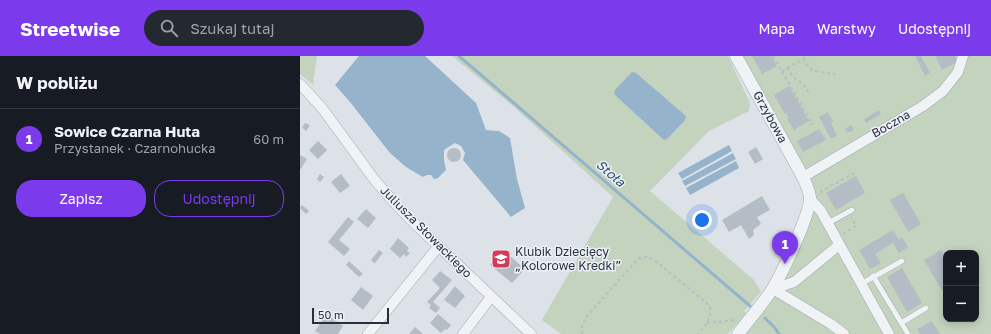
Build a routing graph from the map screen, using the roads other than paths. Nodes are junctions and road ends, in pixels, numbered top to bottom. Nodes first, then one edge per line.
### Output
1 (736, 56) edge
2 (962, 56) edge
3 (300, 84) edge
4 (803, 177) junction
5 (814, 196) junction
6 (850, 211) road end
7 (828, 224) junction
8 (840, 240) junction
9 (438, 247) junction
10 (902, 261) dead end
11 (873, 276) junction
12 (861, 284) junction
13 (773, 289) junction
14 (491, 297) junction
15 (926, 308) dead end
16 (901, 323) junction
17 (888, 333) edge
18 (368, 334) edge
19 (463, 334) edge
20 (531, 334) edge
21 (738, 334) edge
22 (844, 334) edge
23 (908, 334) edge

1 - 4 street, Grzybowa
2 - 4 street, Boczna
3 - 9 street, Juliusza Słowackiego
4 - 5 street, Grzybowa
5 - 7 street
5 - 13 street
6 - 7 lane
7 - 8 street
8 - 12 street
8 - 13 street
9 - 14 street, Juliusza Słowackiego
9 - 18 street
10 - 11 lane
11 - 12 lane
11 - 16 lane
12 - 17 street
13 - 21 street
13 - 22 street
14 - 19 street
14 - 20 street, Juliusza Słowackiego
15 - 16 lane
16 - 23 lane

